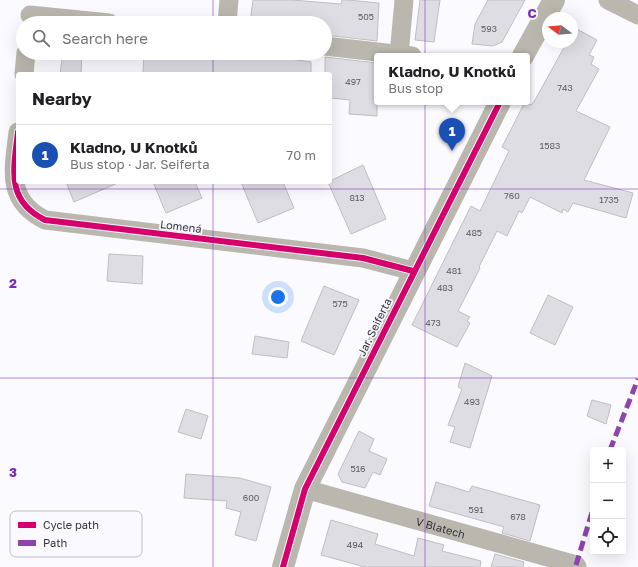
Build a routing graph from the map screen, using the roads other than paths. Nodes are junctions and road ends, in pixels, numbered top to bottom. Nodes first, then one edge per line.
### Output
1 (229, 0) edge
2 (404, 0) edge
3 (554, 0) edge
4 (608, 0) edge
5 (30, 13) edge
6 (638, 15) edge
7 (54, 16) edge
8 (228, 16) edge
9 (332, 47) edge
10 (387, 53) edge
11 (405, 53) edge
12 (525, 53) edge
13 (25, 60) edge
14 (24, 72) edge
15 (498, 105) edge
16 (16, 150) edge
17 (413, 271) junction
18 (305, 489) junction
19 (576, 566) edge
20 (283, 567) edge

1 - 8 street
2 - 11 street
3 - 12 street
4 - 6 street
5 - 7 street
9 - 10 street
13 - 14 street
15 - 17 street, Jar. Seiferta
16 - 17 street, Lomená
17 - 18 street, Jar. Seiferta
18 - 19 street, V Blatech
18 - 20 street, Jar. Seiferta

